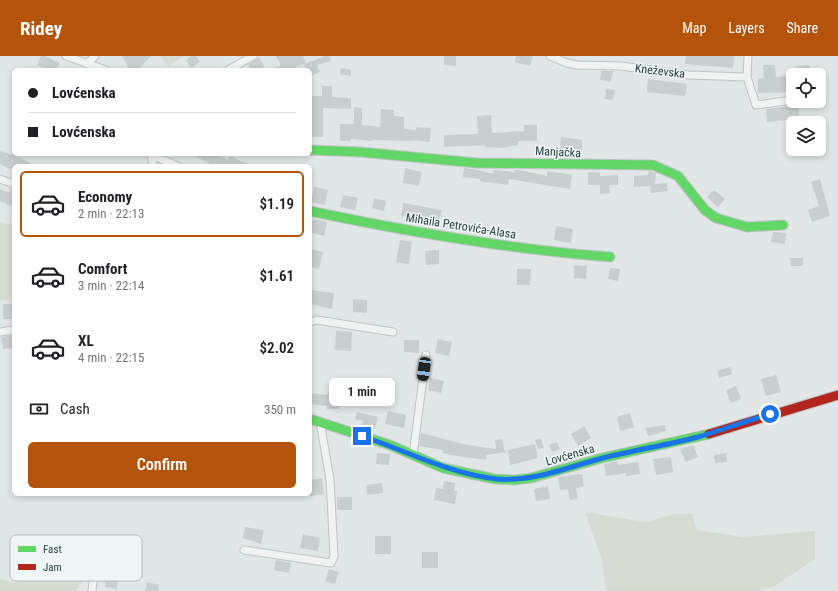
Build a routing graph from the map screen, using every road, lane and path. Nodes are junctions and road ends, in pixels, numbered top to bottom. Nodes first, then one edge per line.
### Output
1 (66, 56) edge
2 (95, 56) edge
3 (253, 56) edge
4 (550, 56) edge
5 (748, 56) edge
6 (87, 64) junction
7 (100, 68) edge
8 (232, 68) edge
9 (747, 77) junction
10 (786, 101) edge
11 (312, 150) edge
12 (156, 156) edge
13 (174, 164) edge
14 (0, 179) edge
15 (12, 183) edge
16 (312, 211) edge
17 (783, 225) dead end
18 (610, 257) dead end
19 (312, 321) edge
20 (12, 330) edge
21 (0, 332) edge
22 (394, 332) dead end
23 (426, 355) dead end
24 (838, 395) edge
25 (312, 420) edge
26 (320, 422) junction
27 (413, 455) junction
28 (244, 550) dead end
29 (93, 581) edge
30 (92, 591) edge

1 - 6 street
2 - 6 street
3 - 8 street
4 - 9 street, Kneževska
5 - 9 street
6 - 7 street
9 - 10 street
11 - 17 street, Manjačka
12 - 13 street
14 - 15 street
16 - 18 street, Mihaila Petrovića-Alasa
19 - 22 street
20 - 21 street
23 - 27 street
24 - 27 street, Lovćenska
25 - 26 street, Lovćenska
26 - 27 street, Lovćenska
26 - 28 street
29 - 30 street

